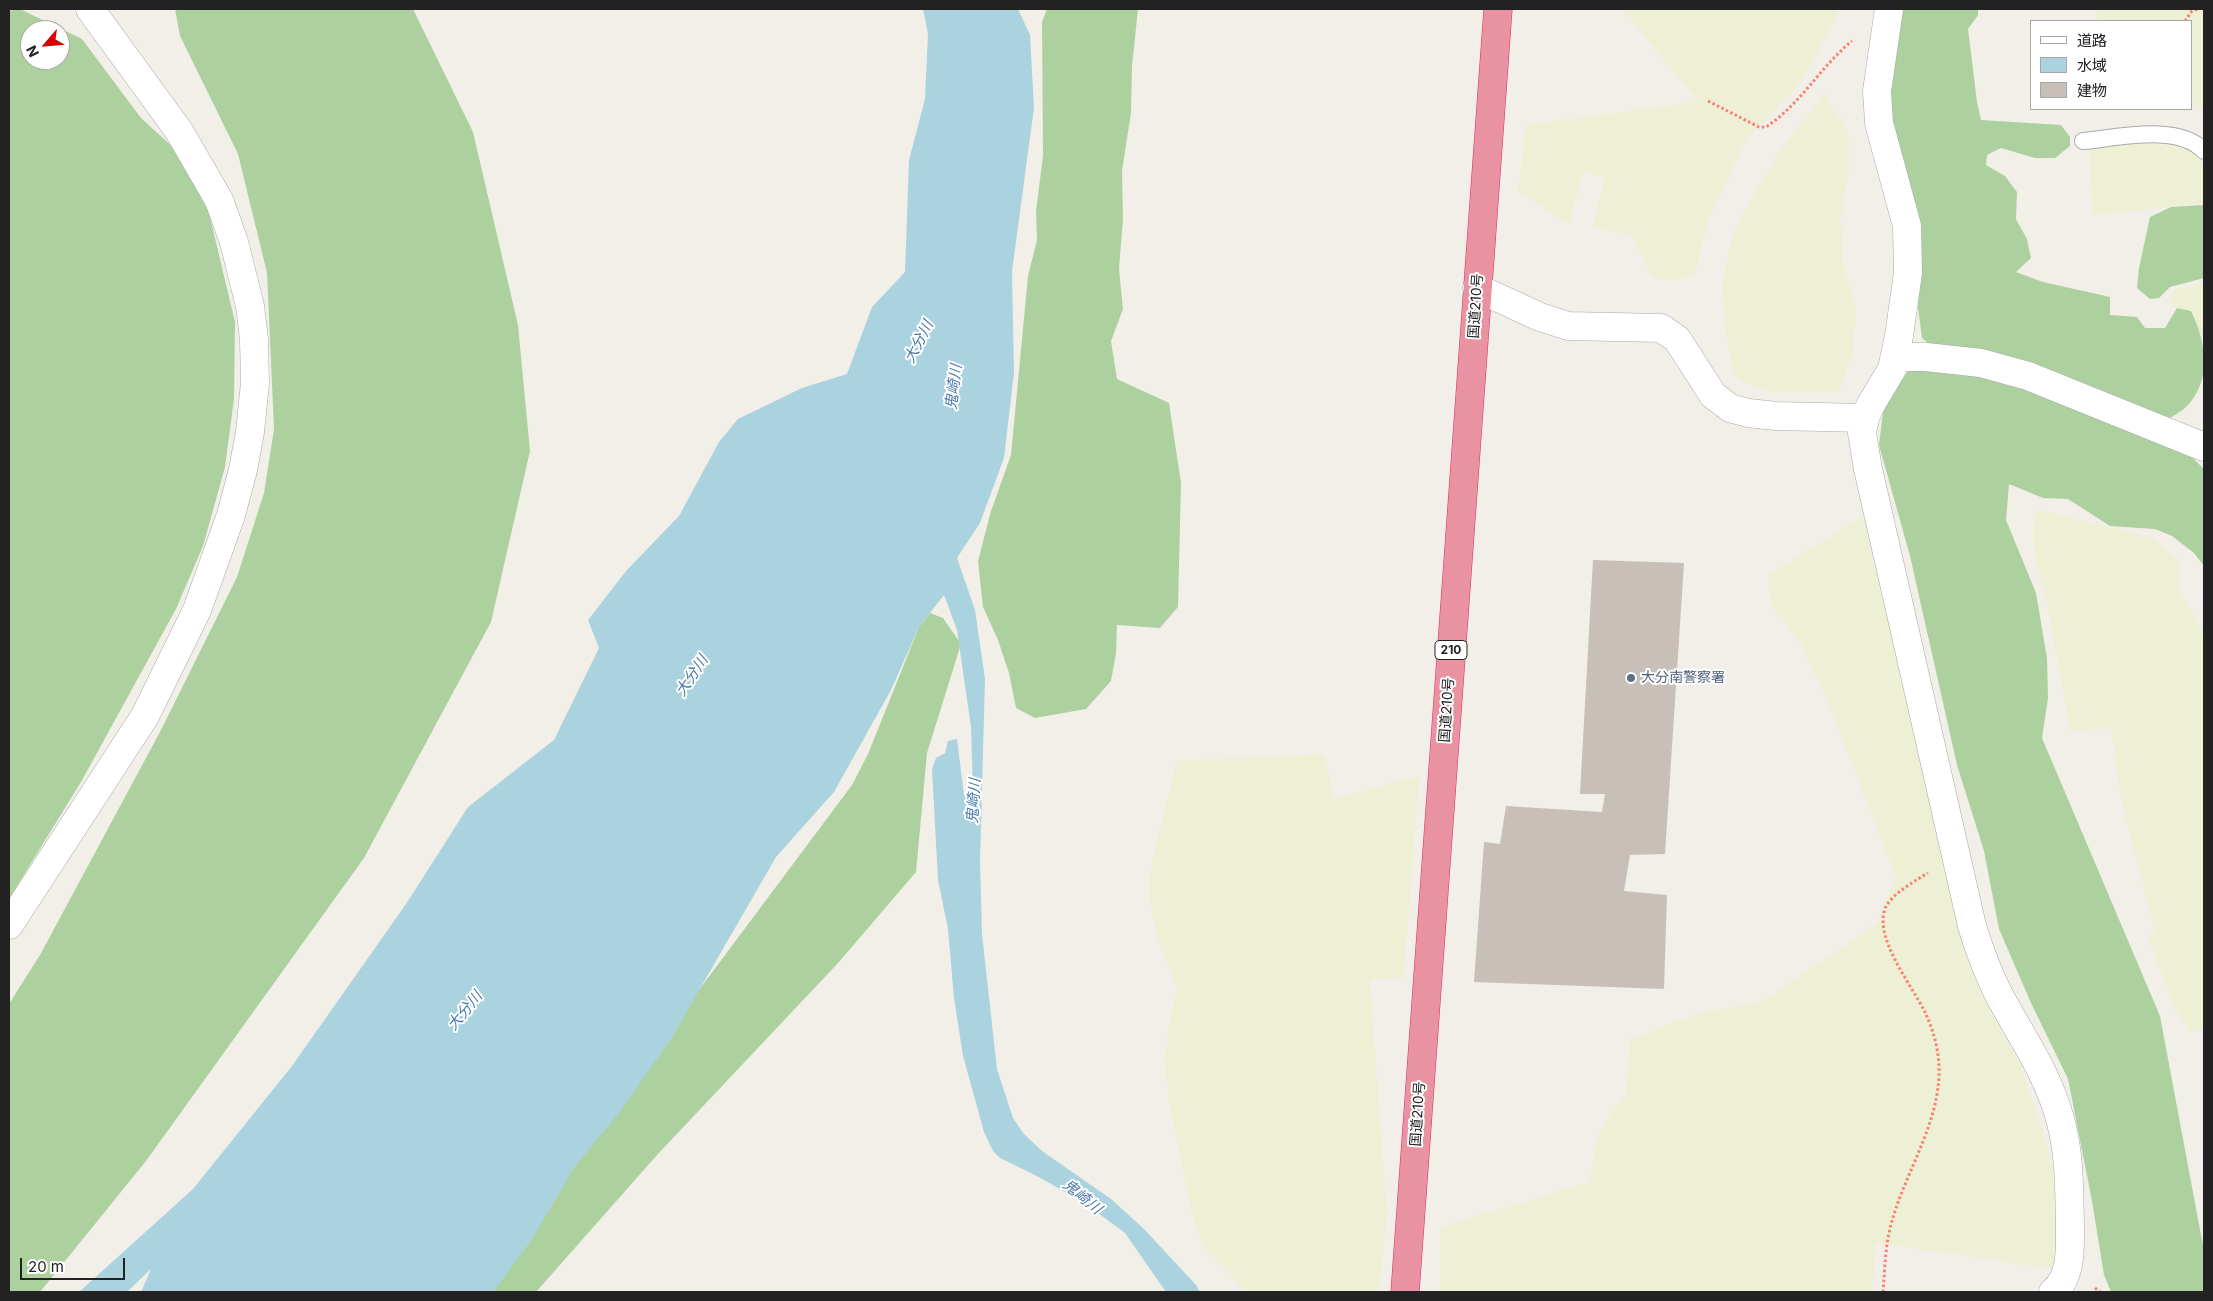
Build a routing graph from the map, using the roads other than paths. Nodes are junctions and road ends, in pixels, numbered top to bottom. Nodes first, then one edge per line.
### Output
1 (90, 9) edge
2 (1498, 9) edge
3 (1888, 13) edge
4 (2083, 141) dead end
5 (2204, 151) edge
6 (1477, 288) junction
7 (1895, 357) junction
8 (1866, 418) junction
9 (2204, 447) edge
10 (9, 925) edge
11 (1405, 1292) edge
12 (2053, 1292) edge

1 - 10 street
2 - 6 highway, 国道210号 / 210
3 - 7 street
4 - 5 lane
6 - 8 street
6 - 11 highway, 国道210号 / 210
7 - 8 street
7 - 9 street
8 - 12 street

